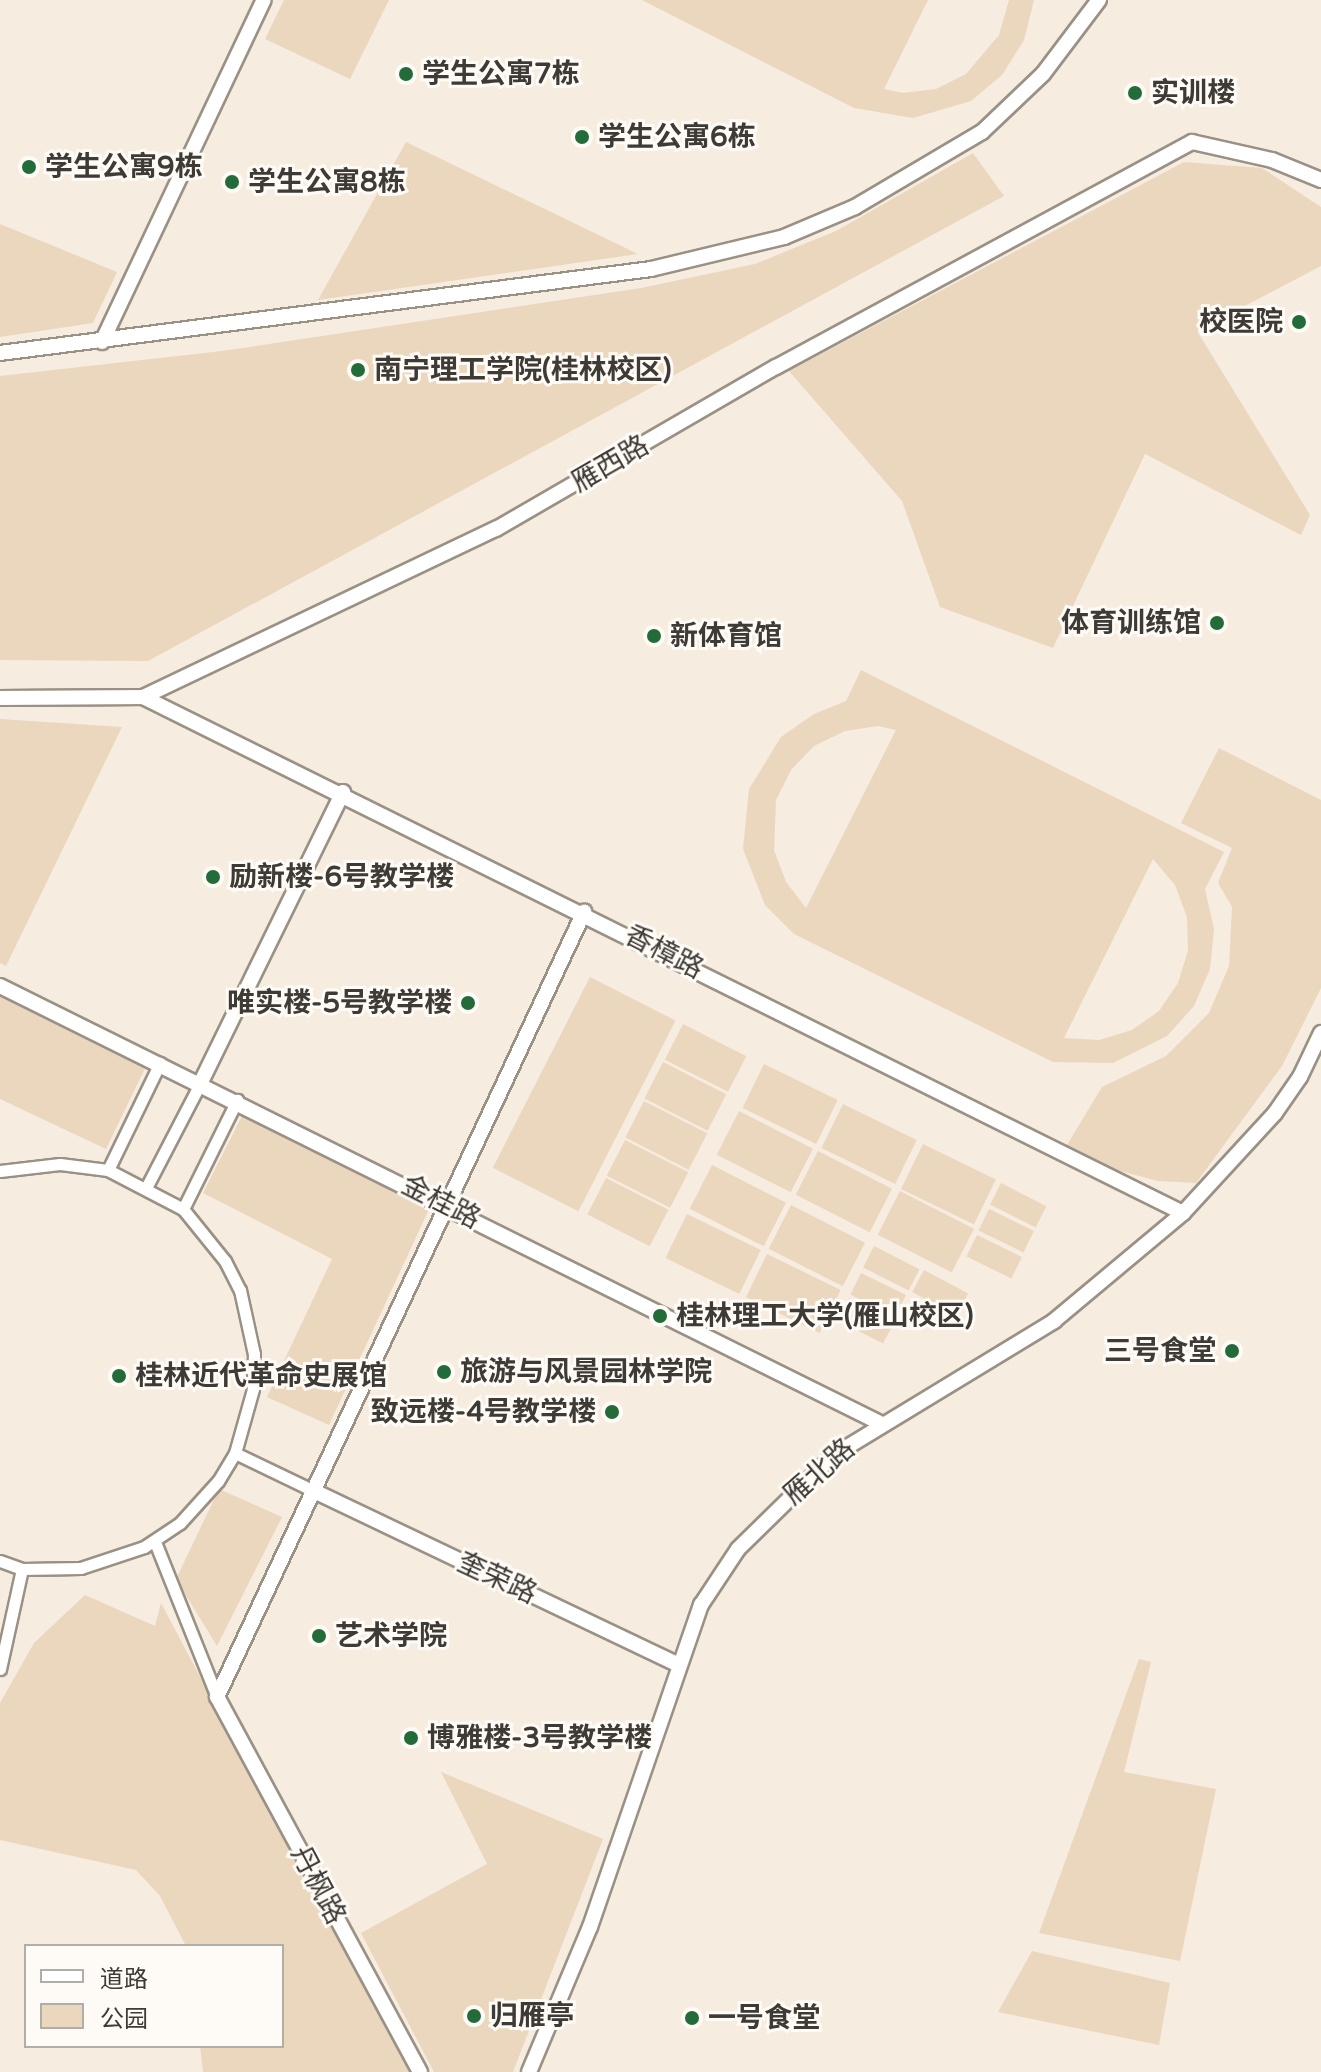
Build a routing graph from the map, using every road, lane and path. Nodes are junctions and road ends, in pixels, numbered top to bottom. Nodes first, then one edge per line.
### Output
1 (264, 0) edge
2 (1099, 0) edge
3 (1321, 180) edge
4 (102, 342) junction
5 (0, 353) edge
6 (143, 697) junction
7 (0, 698) edge
8 (343, 792) junction
9 (584, 912) junction
10 (0, 986) edge
11 (1321, 1033) edge
12 (160, 1063) junction
13 (201, 1082) junction
14 (237, 1100) junction
15 (108, 1170) junction
16 (0, 1171) edge
17 (147, 1186) junction
18 (446, 1203) junction
19 (183, 1209) junction
20 (1183, 1213) junction
21 (880, 1423) junction
22 (235, 1453) junction
23 (314, 1491) junction
24 (155, 1542) junction
25 (0, 1561) edge
26 (22, 1569) junction
27 (679, 1665) junction
28 (0, 1669) edge
29 (217, 1697) junction
30 (420, 2072) edge
31 (529, 2072) edge

1 - 4 street
2 - 4 street
3 - 6 street, 雁西路
4 - 5 street
6 - 7 street, 雁西路
6 - 8 street, 香樟路
8 - 9 street, 香樟路
8 - 13 street
9 - 18 street
9 - 20 street, 香樟路
10 - 12 street, 金桂路
11 - 20 street, 雁北路
12 - 13 street, 金桂路
12 - 15 street
13 - 14 street, 金桂路
13 - 17 street
14 - 18 street, 金桂路
14 - 19 street
15 - 16 street
15 - 17 street
17 - 19 street
18 - 21 street, 金桂路
18 - 23 street
19 - 22 street
20 - 21 street, 雁北路
21 - 27 street, 雁北路
22 - 23 street
22 - 24 street
23 - 27 street, 奎荣路
23 - 29 street
24 - 26 street
24 - 29 street
25 - 26 street
26 - 28 street
27 - 31 street, 雁北路
29 - 30 street, 丹枫路

